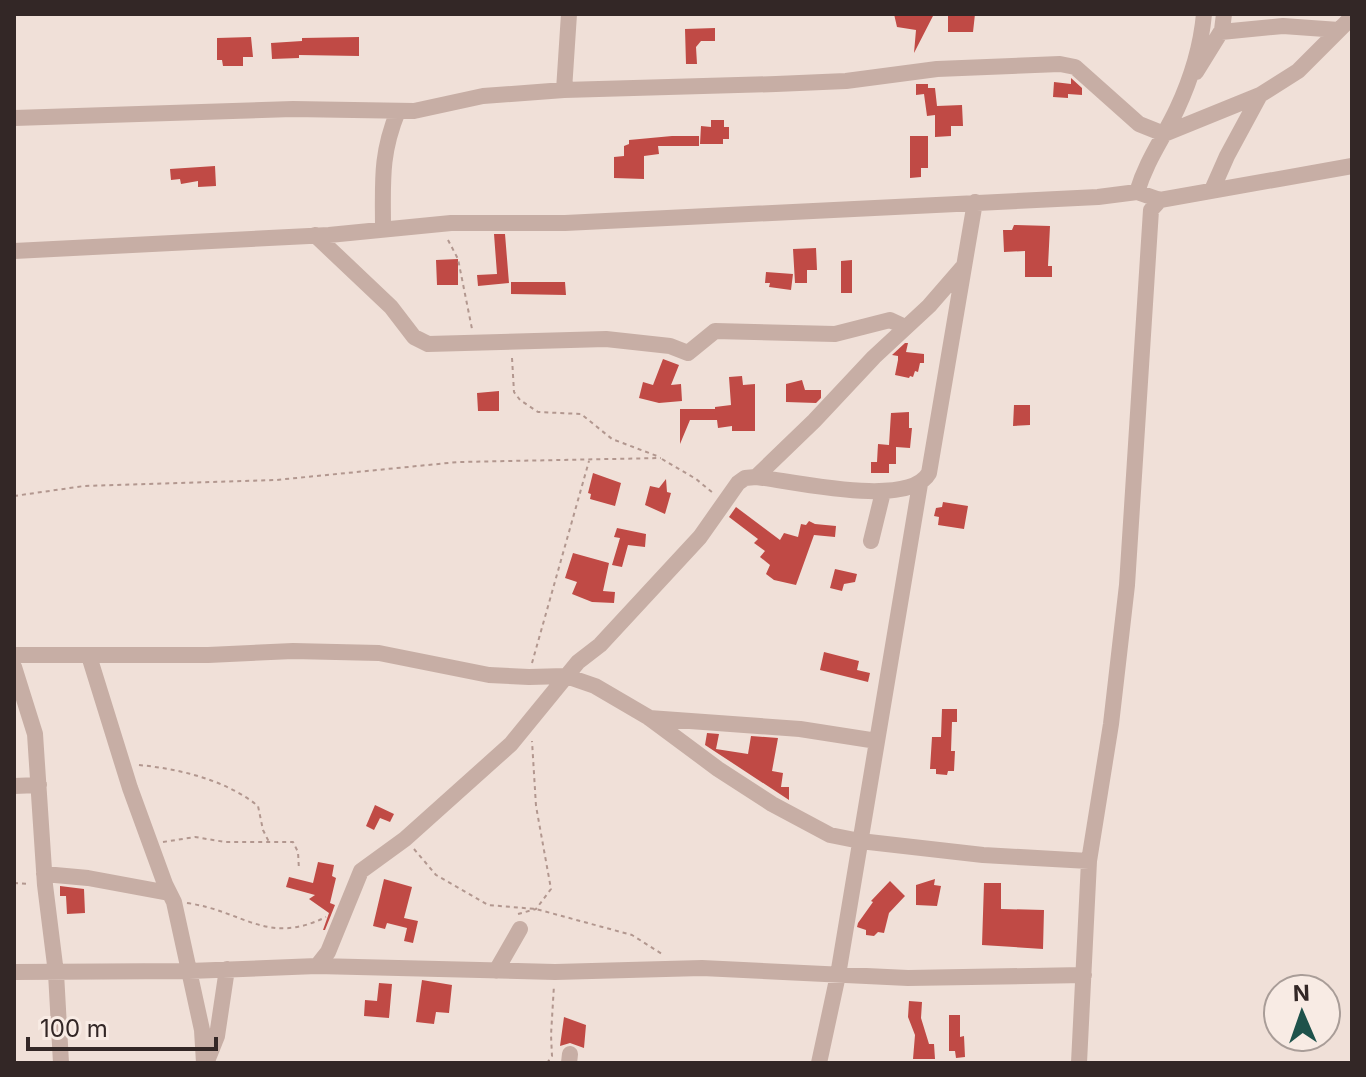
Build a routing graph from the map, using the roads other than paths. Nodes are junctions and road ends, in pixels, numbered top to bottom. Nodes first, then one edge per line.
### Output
1 (569, 14) edge
2 (1204, 14) edge
3 (1224, 14) edge
4 (1352, 17) edge
5 (1339, 30) junction
6 (1221, 32) junction
7 (1186, 86) junction
8 (564, 90) junction
9 (1260, 95) junction
10 (398, 111) junction
11 (14, 118) edge
12 (1164, 134) junction
13 (1352, 166) edge
14 (1212, 190) junction
15 (1137, 192) junction
16 (1160, 200) junction
17 (975, 202) junction
18 (383, 229) junction
19 (315, 235) junction
20 (14, 251) edge
21 (962, 268) junction
22 (905, 327) junction
23 (756, 477) junction
24 (920, 484) junction
25 (883, 492) junction
26 (871, 541) dead end
27 (14, 655) edge
28 (89, 656) junction
29 (14, 667) edge
30 (566, 676) junction
31 (648, 717) junction
32 (877, 741) junction
33 (39, 785) junction
34 (14, 786) edge
35 (860, 841) junction
36 (1089, 861) junction
37 (44, 880) junction
38 (172, 898) junction
39 (520, 929) road end
40 (317, 966) junction
41 (227, 969) junction
42 (189, 971) junction
43 (496, 971) junction
44 (14, 972) edge
45 (56, 973) junction
46 (838, 975) junction
47 (1084, 975) junction
48 (61, 1063) edge
49 (205, 1063) edge
50 (819, 1063) edge
51 (1079, 1063) edge

1 - 8 street
2 - 7 street
3 - 6 street
4 - 5 street
5 - 6 street
5 - 9 street
6 - 7 street
7 - 12 street
8 - 10 street
8 - 12 street
9 - 12 street
9 - 14 street
10 - 11 street
10 - 18 street
12 - 15 street
13 - 14 street
14 - 16 street
15 - 16 street
15 - 17 street
16 - 36 street
17 - 18 street
17 - 21 street
18 - 19 street
19 - 20 street
19 - 22 street
21 - 22 street
21 - 24 street
22 - 23 street
23 - 25 street
23 - 30 street
24 - 25 street
24 - 32 street
25 - 26 street
27 - 28 street
28 - 30 street
28 - 38 street
29 - 33 street
30 - 31 street
30 - 40 street
31 - 32 street
31 - 35 street
32 - 35 street
33 - 34 street
33 - 37 street
35 - 36 street
35 - 46 street
36 - 47 street
37 - 38 street
37 - 45 street
38 - 42 street
39 - 43 street
40 - 41 street
40 - 43 street
41 - 42 street
41 - 49 street
42 - 45 street
42 - 49 street
43 - 46 street
44 - 45 street
45 - 48 street
46 - 47 street
46 - 50 street
47 - 51 street

